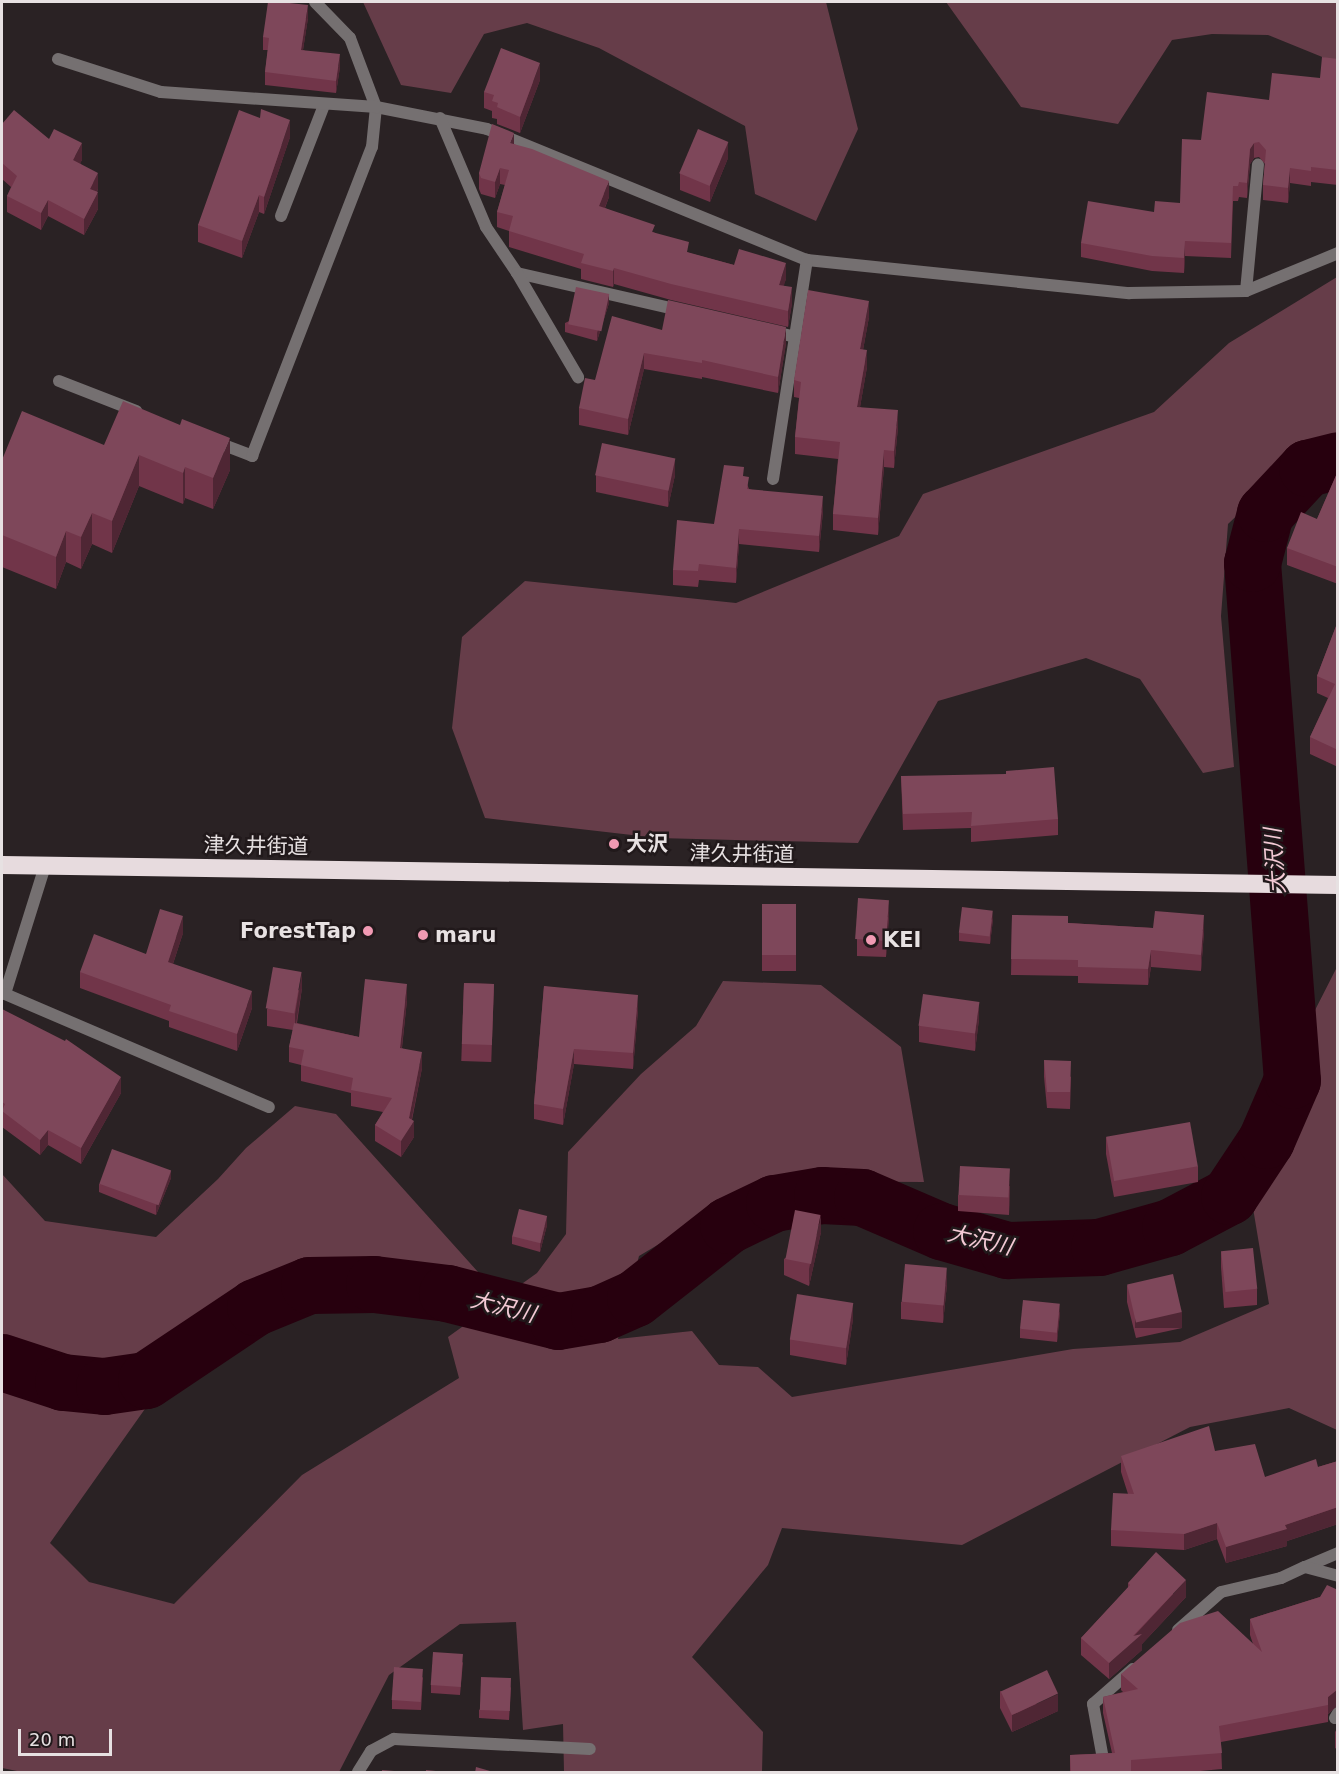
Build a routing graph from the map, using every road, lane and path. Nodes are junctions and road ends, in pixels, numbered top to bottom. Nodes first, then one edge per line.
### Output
1 (315, 2) edge
2 (58, 59) dead end
3 (324, 105) junction
4 (376, 107) junction
5 (440, 118) junction
6 (1258, 165) dead end
7 (281, 216) dead end
8 (1338, 253) edge
9 (807, 260) junction
10 (517, 273) junction
11 (1245, 291) junction
12 (691, 313) edge
13 (760, 329) edge
14 (795, 337) junction
15 (578, 377) dead end
16 (58, 381) dead end
17 (144, 414) edge
18 (209, 440) edge
19 (773, 479) dead end
20 (2, 865) edge
21 (45, 866) junction
22 (1338, 885) edge
23 (269, 1107) dead end
24 (1338, 1554) edge
25 (1305, 1567) junction
26 (1338, 1576) edge
27 (1170, 1637) edge
28 (1144, 1660) edge
29 (590, 1749) dead end
30 (1103, 1759) edge
31 (358, 1773) edge

1 - 4 street
2 - 3 street
3 - 4 street
3 - 7 street
4 - 5 street
4 - 18 street
5 - 9 street
5 - 10 street
6 - 11 street
8 - 11 street
9 - 11 street
9 - 14 street
10 - 12 street
10 - 15 street
13 - 14 street
14 - 19 street
16 - 17 street
20 - 21 highway, 津久井街道
21 - 22 highway, 津久井街道
21 - 23 street
24 - 25 street
25 - 26 street
25 - 27 street
28 - 30 street
29 - 31 street

